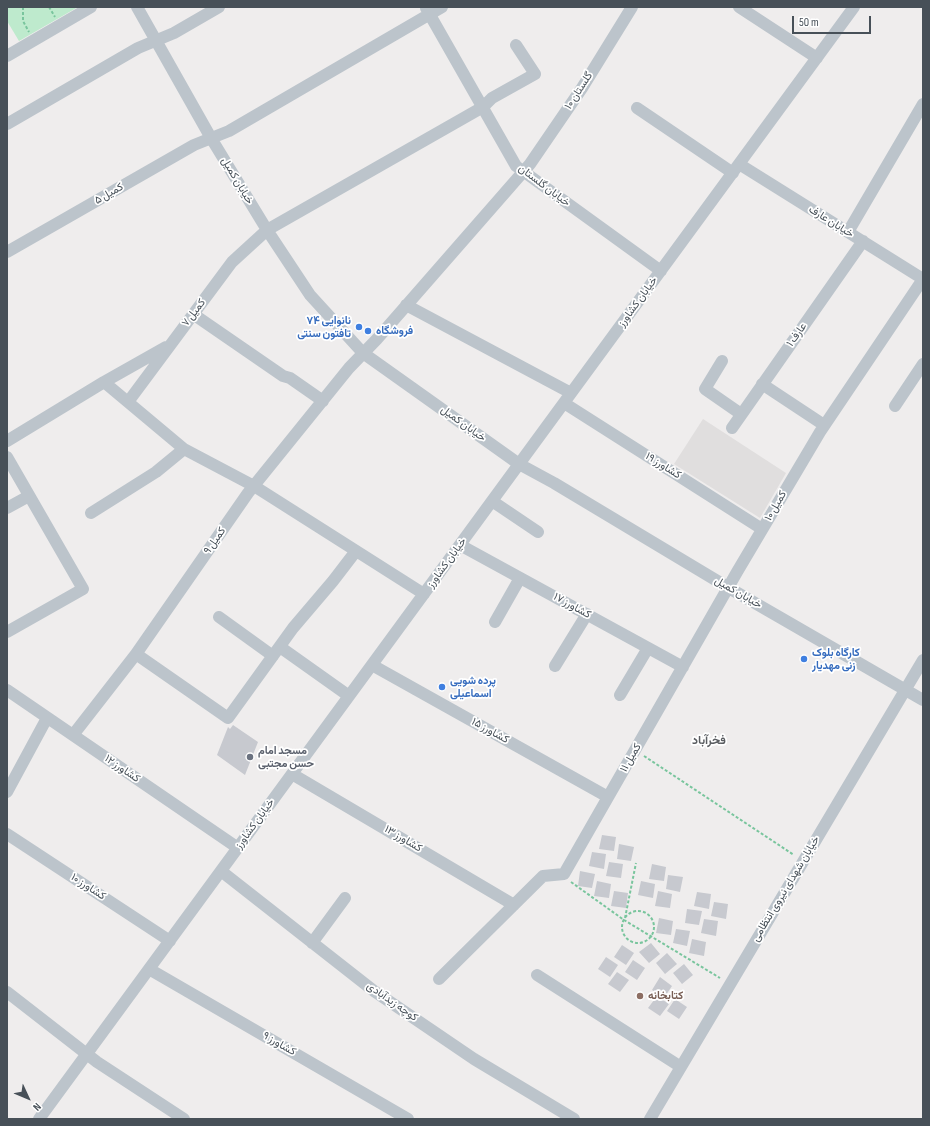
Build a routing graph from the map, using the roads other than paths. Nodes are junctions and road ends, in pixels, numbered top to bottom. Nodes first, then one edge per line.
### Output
1 (91, 7) edge
2 (137, 7) edge
3 (219, 7) edge
4 (442, 7) edge
5 (632, 7) edge
6 (739, 7) edge
7 (854, 7) edge
8 (428, 11) edge
9 (156, 41) junction
10 (516, 44) dead end
11 (7, 56) edge
12 (817, 58) junction
13 (923, 104) edge
14 (483, 107) junction
15 (637, 108) dead end
16 (7, 124) edge
17 (211, 138) junction
18 (736, 169) junction
19 (522, 172) junction
20 (267, 230) junction
21 (848, 232) junction
22 (863, 241) junction
23 (7, 252) edge
24 (661, 271) junction
25 (923, 279) edge
26 (406, 305) junction
27 (193, 314) junction
28 (171, 344) junction
29 (363, 353) junction
30 (722, 361) dead end
31 (923, 364) edge
32 (104, 382) junction
33 (762, 384) junction
34 (568, 398) junction
35 (323, 401) junction
36 (128, 402) junction
37 (895, 406) dead end
38 (742, 414) junction
39 (824, 425) junction
40 (732, 428) dead end
41 (7, 441) edge
42 (184, 449) junction
43 (7, 457) edge
44 (519, 464) junction
45 (254, 486) junction
46 (29, 496) junction
47 (492, 501) junction
48 (7, 508) edge
49 (91, 513) dead end
50 (762, 529) junction
51 (538, 532) dead end
52 (460, 545) junction
53 (356, 551) junction
54 (520, 578) junction
55 (728, 588) junction
56 (424, 594) junction
57 (587, 614) junction
58 (218, 617) dead end
59 (495, 622) dead end
60 (7, 632) edge
61 (648, 648) junction
62 (276, 651) junction
63 (136, 654) junction
64 (923, 660) edge
65 (372, 665) junction
66 (555, 666) dead end
67 (683, 667) junction
68 (7, 690) edge
69 (905, 690) junction
70 (620, 695) dead end
71 (349, 696) junction
72 (923, 700) edge
73 (48, 718) junction
74 (73, 735) junction
75 (292, 774) junction
76 (7, 792) edge
77 (608, 797) junction
78 (7, 834) edge
79 (238, 848) junction
80 (221, 871) junction
81 (345, 898) dead end
82 (514, 905) junction
83 (170, 941) junction
84 (312, 943) junction
85 (149, 969) junction
86 (538, 975) dead end
87 (439, 979) dead end
88 (7, 992) edge
89 (87, 1054) junction
90 (681, 1067) junction
91 (39, 1119) edge
92 (184, 1119) edge
93 (408, 1119) edge
94 (574, 1119) edge
95 (650, 1119) edge

1 - 11 street
2 - 9 street, خیابان کمیل
3 - 9 street
4 - 8 street, کمیل ۵
5 - 19 street, گلستان ۱۰
6 - 12 street
7 - 12 street, خیابان کشاورز
8 - 14 street, خیابان گلستان
8 - 17 street, کمیل ۵
9 - 16 street
9 - 17 street, خیابان کمیل
10 - 14 street, کمیل ۷
12 - 18 street, خیابان کشاورز
13 - 21 street
14 - 19 street, خیابان گلستان
14 - 20 street, کمیل ۷
15 - 18 street, خیابان عارف
17 - 20 street, خیابان کمیل
17 - 23 street, کمیل ۵
18 - 21 street, خیابان عارف
18 - 24 street, خیابان کشاورز
19 - 24 street, خیابان گلستان
19 - 26 street, گلستان ۱۰
20 - 27 street, کمیل ۷
20 - 29 street, خیابان کمیل
21 - 22 street, خیابان عارف
22 - 25 street, خیابان عارف
22 - 33 street, عارف ۱
24 - 34 street, خیابان کشاورز
25 - 39 street, کمیل ۱۰
26 - 29 street, کمیل ۹
26 - 34 street, کشاورز ۱۹
27 - 28 street, کمیل ۷
27 - 35 street
28 - 32 street
28 - 36 street, کمیل ۷
29 - 35 street, کمیل ۹
29 - 44 street, خیابان کمیل
30 - 38 street
31 - 37 street
32 - 36 street
32 - 41 street
33 - 38 street, عارف ۱
33 - 39 street
34 - 44 street, خیابان کشاورز
34 - 50 street, کشاورز ۱۹
35 - 45 street, کمیل ۹
36 - 42 street
38 - 40 street, عارف ۱
39 - 50 street, کمیل ۱۰
42 - 45 street
42 - 49 street
43 - 46 street
44 - 47 street, خیابان کشاورز
44 - 55 street, خیابان کمیل
45 - 53 street
45 - 63 street, کمیل ۹
46 - 48 street
46 - 60 street
47 - 51 street
47 - 52 street, خیابان کشاورز
50 - 55 street, کمیل ۱۰
52 - 54 street, کشاورز ۱۷
52 - 56 street, خیابان کشاورز
53 - 56 street
53 - 62 street
54 - 57 street, کشاورز ۱۷
54 - 59 street
55 - 67 street, کمیل ۱۱
55 - 69 street, خیابان کمیل
56 - 65 street, خیابان کشاورز
57 - 61 street, کشاورز ۱۷
57 - 66 street
58 - 62 street
61 - 67 street, کشاورز ۱۷
61 - 70 street
62 - 63 street
62 - 71 street
63 - 74 street, کمیل ۹
64 - 69 street, خیابان شهدای نیروی انتظامی
65 - 71 street, خیابان کشاورز
65 - 77 street, کشاورز ۱۵
67 - 77 street, کمیل ۱۱
68 - 73 street, کشاورز ۱۲
69 - 72 street, خیابان کمیل
69 - 90 street, خیابان شهدای نیروی انتظامی
71 - 75 street, خیابان کشاورز
73 - 74 street, کشاورز ۱۲
73 - 76 street
74 - 79 street, کشاورز ۱۲
75 - 79 street, خیابان کشاورز
75 - 82 street, کشاورز ۱۳
77 - 82 street, کمیل ۱۱
78 - 83 street, کشاورز ۱۰
79 - 80 street, خیابان کشاورز
80 - 83 street, خیابان کشاورز
80 - 84 street, کوچه زیدآبادی
81 - 84 street
82 - 87 street
83 - 85 street, خیابان کشاورز
84 - 94 street, کوچه زیدآبادی
85 - 89 street, خیابان کشاورز
85 - 93 street, کشاورز ۹
86 - 90 street
88 - 89 street
89 - 91 street, خیابان کشاورز
89 - 92 street
90 - 95 street, خیابان شهدای نیروی انتظامی

